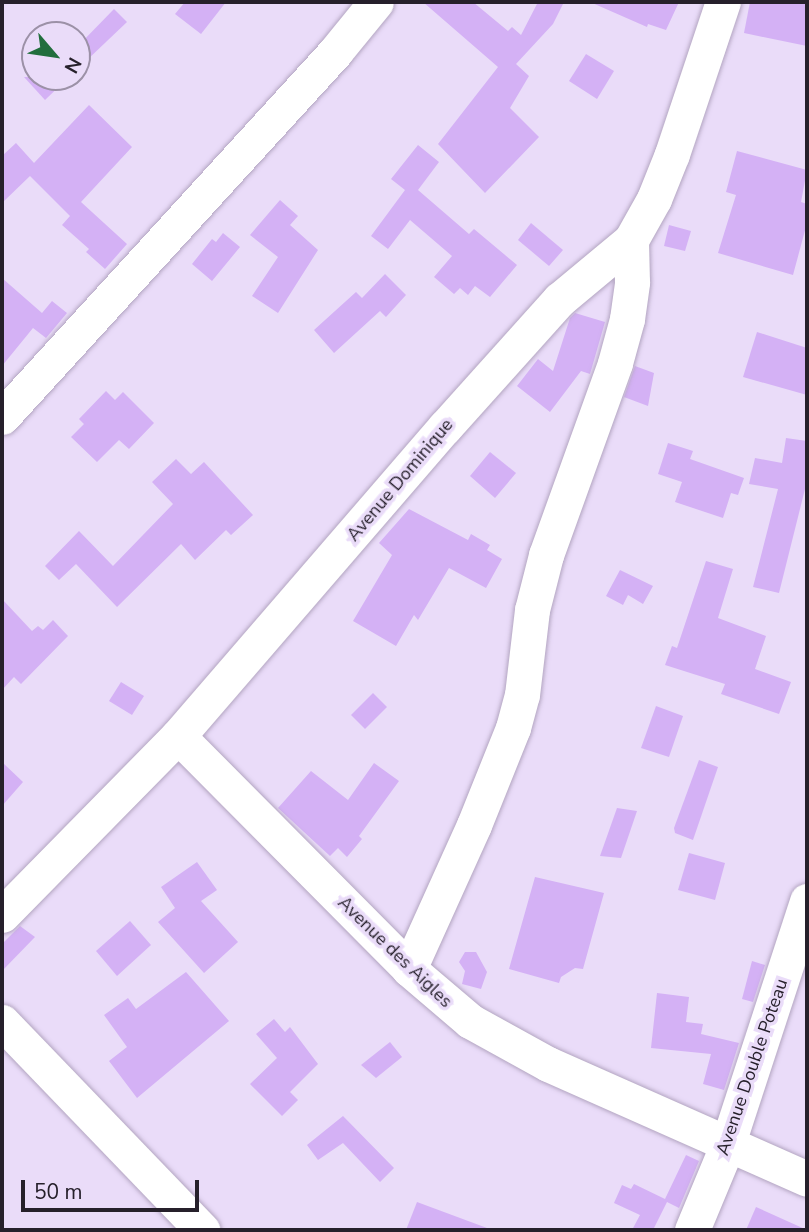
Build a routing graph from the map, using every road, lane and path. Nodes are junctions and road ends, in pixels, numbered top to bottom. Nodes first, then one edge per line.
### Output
1 (376, 2) edge
2 (723, 2) edge
3 (631, 240) junction
4 (2, 417) edge
5 (178, 736) junction
6 (807, 901) edge
7 (2, 915) edge
8 (409, 969) junction
9 (2, 1023) edge
10 (727, 1146) junction
11 (807, 1179) edge
12 (202, 1230) edge
13 (692, 1230) edge

1 - 4 street
2 - 3 street, Avenue Dominique
3 - 5 street, Avenue Dominique
3 - 8 street
5 - 7 street, Avenue Dominique
5 - 8 street, Avenue des Aigles
6 - 10 street, Avenue Double Poteau
8 - 10 street, Avenue des Aigles
9 - 12 street
10 - 11 street, Avenue des Aigles
10 - 13 street, Avenue Double Poteau

